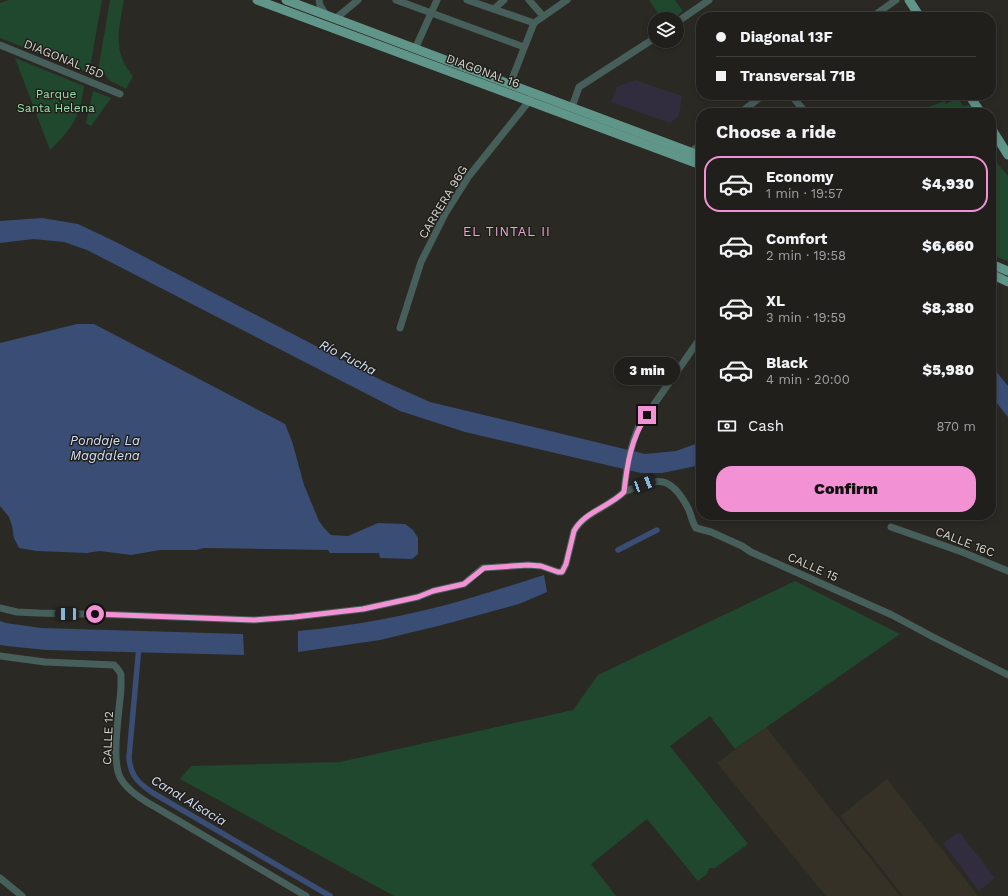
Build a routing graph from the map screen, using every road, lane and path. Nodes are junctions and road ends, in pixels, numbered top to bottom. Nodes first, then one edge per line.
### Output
1 (257, 0) edge
2 (289, 0) edge
3 (319, 0) edge
4 (358, 0) edge
5 (396, 0) edge
6 (437, 0) edge
7 (467, 0) edge
8 (504, 0) edge
9 (529, 0) edge
10 (896, 0) edge
11 (909, 0) edge
12 (563, 1) edge
13 (704, 1) edge
14 (480, 2) edge
15 (494, 9) junction
16 (879, 12) edge
17 (917, 12) edge
18 (431, 13) junction
19 (326, 15) junction
20 (543, 16) junction
21 (684, 17) edge
22 (335, 19) junction
23 (534, 23) junction
24 (648, 43) edge
25 (0, 45) edge
26 (524, 47) junction
27 (416, 49) junction
28 (510, 84) junction
29 (120, 94) dead end
30 (530, 100) junction
31 (757, 100) edge
32 (796, 100) edge
33 (572, 107) junction
34 (746, 108) edge
35 (802, 108) edge
36 (996, 136) edge
37 (696, 148) edge
38 (690, 152) junction
39 (696, 154) edge
40 (1008, 155) edge
41 (696, 163) edge
42 (996, 266) edge
43 (1008, 271) edge
44 (996, 276) edge
45 (1008, 282) edge
46 (400, 328) dead end
47 (696, 344) edge
48 (624, 492) junction
49 (891, 526) dead end
50 (1008, 571) edge
51 (0, 608) edge
52 (0, 656) edge
53 (1008, 675) edge
54 (0, 878) edge
55 (22, 896) edge
56 (306, 896) edge

1 - 30 main road, DIAGONAL 16
2 - 19 main road, DIAGONAL 16
3 - 19 street
4 - 22 street
5 - 18 street
6 - 18 street
7 - 14 street
8 - 15 street
9 - 20 street
10 - 16 street
11 - 17 main road
12 - 20 street
13 - 21 street
14 - 15 street
15 - 23 street
18 - 26 street
18 - 27 street
19 - 22 main road, DIAGONAL 16
20 - 23 street
22 - 27 main road, DIAGONAL 16
23 - 26 street
24 - 33 street
25 - 29 street, DIAGONAL 15D
26 - 28 street
27 - 28 main road, DIAGONAL 16
28 - 33 main road, DIAGONAL 16
30 - 41 main road, DIAGONAL 16
30 - 46 street, CARRERA 96G
31 - 34 street
32 - 35 street
33 - 38 main road, DIAGONAL 16
36 - 40 main road
37 - 38 street
38 - 39 main road, DIAGONAL 16
42 - 43 main road
44 - 45 main road
47 - 48 street
48 - 51 street, CALLE 15
48 - 53 street, CALLE 15
49 - 50 street, CALLE 16C
52 - 56 street, CALLE 12
54 - 55 street

